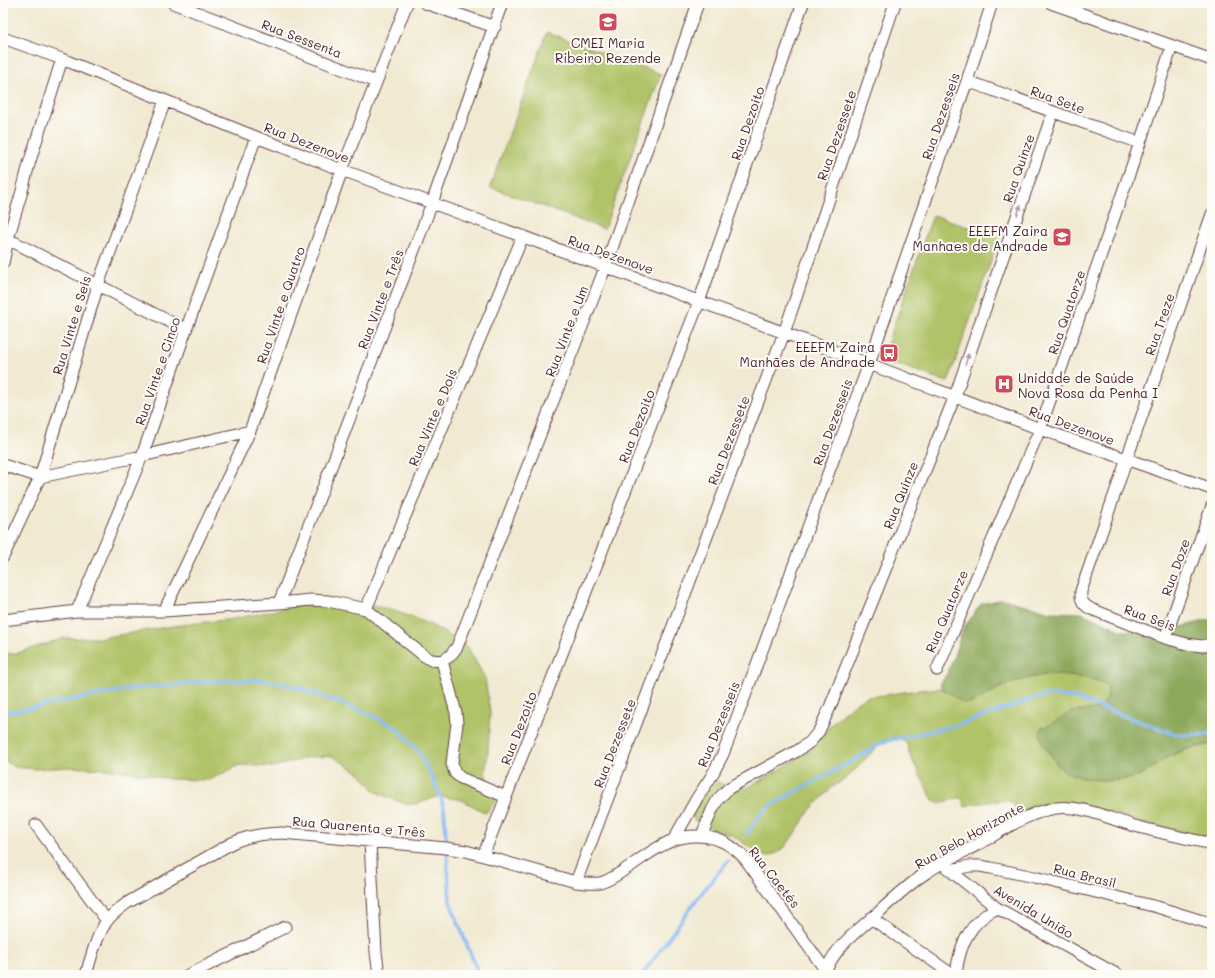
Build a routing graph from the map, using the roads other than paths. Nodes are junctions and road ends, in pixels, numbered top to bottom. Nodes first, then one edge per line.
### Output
1 (173, 3) edge
2 (407, 3) edge
3 (425, 3) edge
4 (502, 3) edge
5 (698, 3) edge
6 (803, 3) edge
7 (896, 3) edge
8 (992, 3) edge
9 (1051, 3) edge
10 (495, 27) junction
11 (3, 38) edge
12 (1172, 46) junction
13 (62, 59) junction
14 (1212, 60) edge
15 (967, 81) junction
16 (376, 82) junction
17 (165, 101) junction
18 (1053, 112) junction
19 (256, 137) junction
20 (1140, 143) junction
21 (342, 170) junction
22 (432, 203) junction
23 (1212, 214) edge
24 (523, 236) junction
25 (6, 238) edge
26 (3, 263) edge
27 (605, 268) junction
28 (98, 285) junction
29 (700, 302) junction
30 (186, 330) junction
31 (784, 333) junction
32 (869, 364) junction
33 (955, 396) junction
34 (1040, 429) junction
35 (250, 432) junction
36 (142, 456) junction
37 (1127, 459) junction
38 (3, 465) edge
39 (40, 477) junction
40 (1212, 489) edge
41 (1212, 506) edge
42 (3, 557) edge
43 (1082, 601) joint
44 (279, 603) junction
45 (366, 609) junction
46 (77, 611) junction
47 (164, 611) junction
48 (3, 620) edge
49 (1165, 638) junction
50 (1212, 644) edge
51 (442, 661) junction
52 (937, 670) dead end
53 (506, 797) junction
54 (36, 825) dead end
55 (702, 836) junction
56 (674, 839) junction
57 (370, 842) junction
58 (1212, 844) edge
59 (483, 856) junction
60 (946, 867) junction
61 (576, 882) junction
62 (997, 908) junction
63 (871, 918) junction
64 (107, 922) junction
65 (1212, 924) edge
66 (285, 927) dead end
67 (826, 973) edge
68 (86, 975) edge
69 (188, 975) edge
70 (379, 975) edge
71 (953, 975) edge
72 (956, 975) edge
73 (1118, 975) edge

1 - 16 street, Rua Sessenta
2 - 16 street, Rua Vinte e Quatro
3 - 10 street
4 - 10 street, Rua Vinte e Três
5 - 27 street, Rua Vinte e Um
6 - 29 street, Rua Dezoito
7 - 31 street, Rua Dezessete
8 - 15 street, Rua Dezesseis
9 - 12 street
10 - 22 street, Rua Vinte e Três
11 - 13 street, Rua Dezenove
12 - 14 street
12 - 20 street, Rua Quatorze
13 - 17 street, Rua Dezenove
13 - 25 street
15 - 18 street, Rua Sete
15 - 32 street, Rua Dezesseis
16 - 21 street, Rua Vinte e Quatro
17 - 19 street, Rua Dezenove
17 - 28 street, Rua Vinte e Seis
18 - 20 street, Rua Sete
33 -> 18 street, Rua Quinze
19 - 21 street, Rua Dezenove
19 - 30 street, Rua Vinte e Cinco
20 - 34 street, Rua Quatorze
21 - 22 street, Rua Dezenove
21 - 35 street, Rua Vinte e Quatro
22 - 24 street, Rua Dezenove
22 - 44 street, Rua Vinte e Três
23 - 37 street, Rua Treze
24 - 27 street, Rua Dezenove
24 - 45 street, Rua Vinte e Dois
25 - 26 street
25 - 28 street
27 - 29 street, Rua Dezenove
27 - 51 street, Rua Vinte e Um
28 - 30 street
28 - 39 street, Rua Vinte e Seis
29 - 31 street, Rua Dezenove
29 - 53 street, Rua Dezoito
30 - 36 street, Rua Vinte e Cinco
31 - 32 street, Rua Dezenove
31 - 61 street, Rua Dezessete
32 - 33 street, Rua Dezenove
32 - 56 street, Rua Dezesseis
33 - 34 street, Rua Dezenove
33 - 55 street, Rua Quinze
34 - 37 street, Rua Dezenove
34 - 52 street, Rua Quatorze
35 - 36 street
35 - 47 street, Rua Vinte e Quatro
36 - 39 street
36 - 46 street, Rua Vinte e Cinco
37 - 40 street, Rua Dezenove
37 - 43 street, Rua Treze
38 - 39 street
39 - 42 street, Rua Vinte e Seis
41 - 49 street, Rua Doze
43 - 49 street, Rua Seis
44 - 45 street
44 - 47 street
45 - 51 street
46 - 47 street
46 - 48 street
49 - 50 street, Rua Seis
51 - 53 street
53 - 59 street, Rua Dezoito
54 - 64 street
55 - 56 street, Rua Caetés
55 - 67 street, Rua Caetés
56 - 61 street, Rua Quarenta e Três
57 - 59 street, Rua Quarenta e Três
57 - 64 street, Rua Quarenta e Três
57 - 70 street
58 - 60 street, Rua Belo Horizonte
59 - 61 street, Rua Quarenta e Três
60 - 62 street, Avenida União
60 - 63 street, Rua Belo Horizonte
60 - 65 street, Rua Brasil
62 - 72 street
62 - 73 street, Avenida União
63 - 67 street, Rua Belo Horizonte
63 - 71 street
64 - 68 street, Rua Quarenta e Três
66 - 69 street

